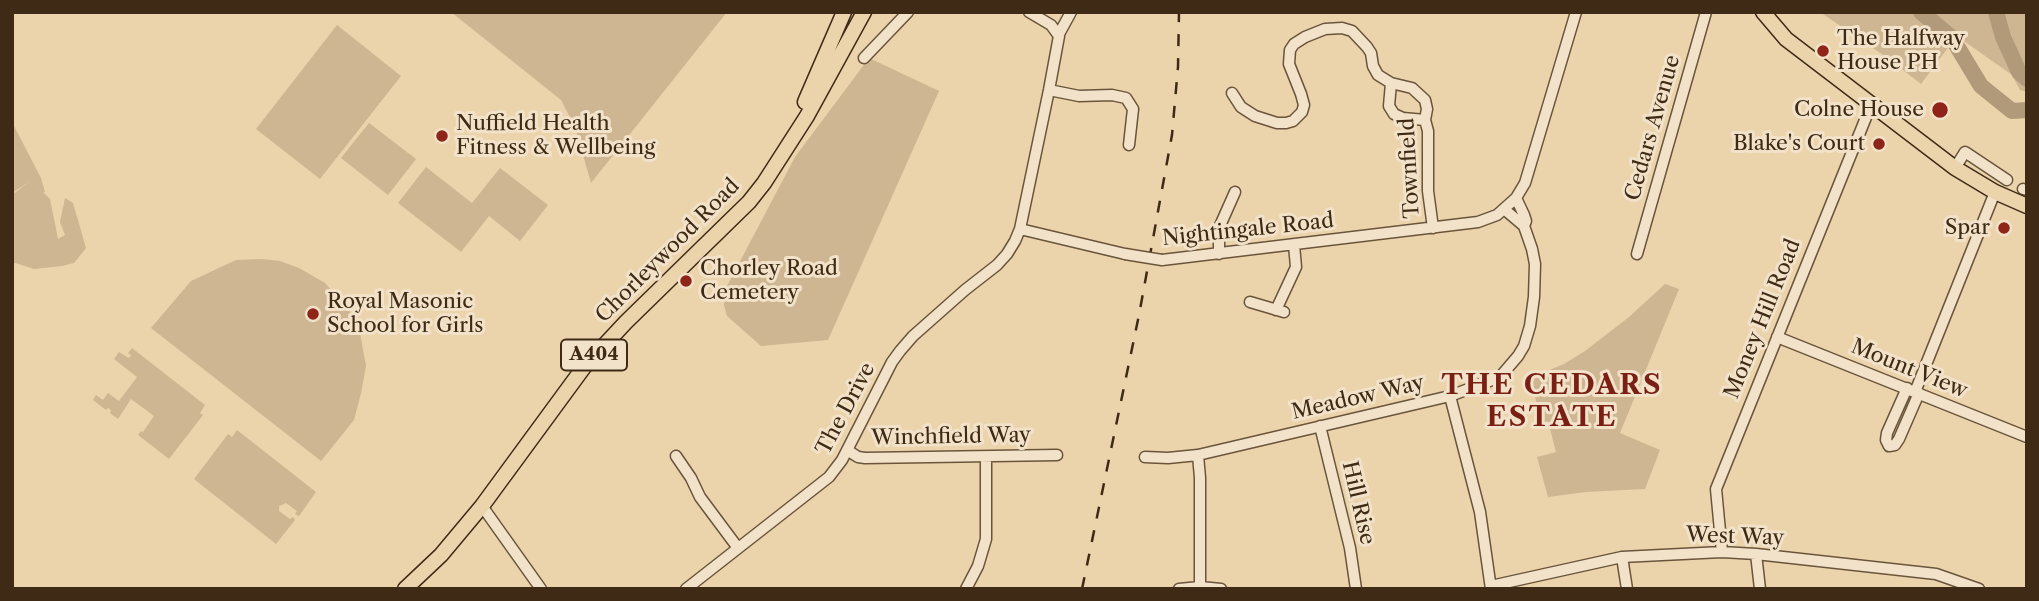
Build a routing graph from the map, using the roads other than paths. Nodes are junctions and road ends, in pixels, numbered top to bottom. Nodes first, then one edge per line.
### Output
1 (844, 12) edge
2 (864, 12) edge
3 (908, 12) edge
4 (1029, 12) edge
5 (1071, 12) edge
6 (1576, 12) edge
7 (1706, 12) edge
8 (1763, 12) edge
9 (1059, 34) junction
10 (864, 58) dead end
11 (1391, 83) junction
12 (1049, 90) junction
13 (1231, 93) dead end
14 (1871, 104) junction
15 (1425, 120) junction
16 (794, 133) junction
17 (1129, 145) dead end
18 (1955, 168) junction
19 (2007, 180) dead end
20 (1235, 192) dead end
21 (1995, 192) junction
22 (1516, 198) junction
23 (2027, 206) edge
24 (1504, 209) junction
25 (1524, 226) junction
26 (1433, 228) junction
27 (1020, 229) junction
28 (1294, 245) junction
29 (1219, 254) junction
30 (1637, 254) dead end
31 (1250, 302) dead end
32 (1777, 337) junction
33 (1914, 391) junction
34 (1450, 396) junction
35 (1320, 426) junction
36 (2027, 438) edge
37 (847, 450) junction
38 (1057, 455) dead end
39 (1198, 455) junction
40 (676, 456) dead end
41 (986, 457) junction
42 (1145, 457) dead end
43 (482, 506) junction
44 (738, 548) junction
45 (1722, 552) junction
46 (1756, 554) junction
47 (1622, 557) junction
48 (1491, 587) edge
49 (1200, 588) edge
50 (405, 589) edge
51 (541, 589) edge
52 (686, 589) edge
53 (966, 589) edge
54 (1179, 589) edge
55 (1221, 589) edge
56 (1356, 589) edge
57 (1626, 589) edge
58 (1760, 589) edge
59 (1979, 589) edge

1 - 16 main road, A404
2 - 16 main road, A404
3 - 10 street
4 - 9 street
5 - 9 street
6 - 22 street, Nightingale Road
7 - 30 street, Cedars Avenue
8 - 14 main road
9 - 12 street
11 - 13 street
11 - 15 street, Townfield
11 - 15 street
12 - 17 street
12 - 27 street
14 - 18 main road
14 - 32 street, Money Hill Road
15 - 26 street, Townfield
16 - 43 main road, Chorleywood Road / A404
18 - 19 street
18 - 21 main road
20 - 29 street
21 - 23 main road
21 - 33 street
22 - 24 street, Nightingale Road
22 - 25 street, Meadow Way
24 - 25 street
24 - 26 street, Nightingale Road
25 - 34 street, Meadow Way
26 - 28 street, Nightingale Road
27 - 29 street, Nightingale Road, bridge
27 - 37 street, The Drive
28 - 29 street, Nightingale Road
28 - 31 street
32 - 33 street, Mount View
32 - 45 street, Money Hill Road
33 - 36 street, Mount View
34 - 35 street, Meadow Way
34 - 48 street
35 - 39 street, Meadow Way
35 - 56 street, Hill Rise
37 - 41 street, Winchfield Way
37 - 44 street, The Drive
38 - 41 street, Winchfield Way
39 - 42 street, Meadow Way
39 - 49 street
40 - 44 street
41 - 53 street
43 - 50 main road, Chorleywood Road / A404
43 - 51 street
44 - 52 street, The Drive
45 - 46 street, West Way
45 - 47 street, West Way
46 - 58 street
46 - 59 street, West Way
47 - 48 street, West Way
47 - 57 street
49 - 54 street
49 - 55 street

